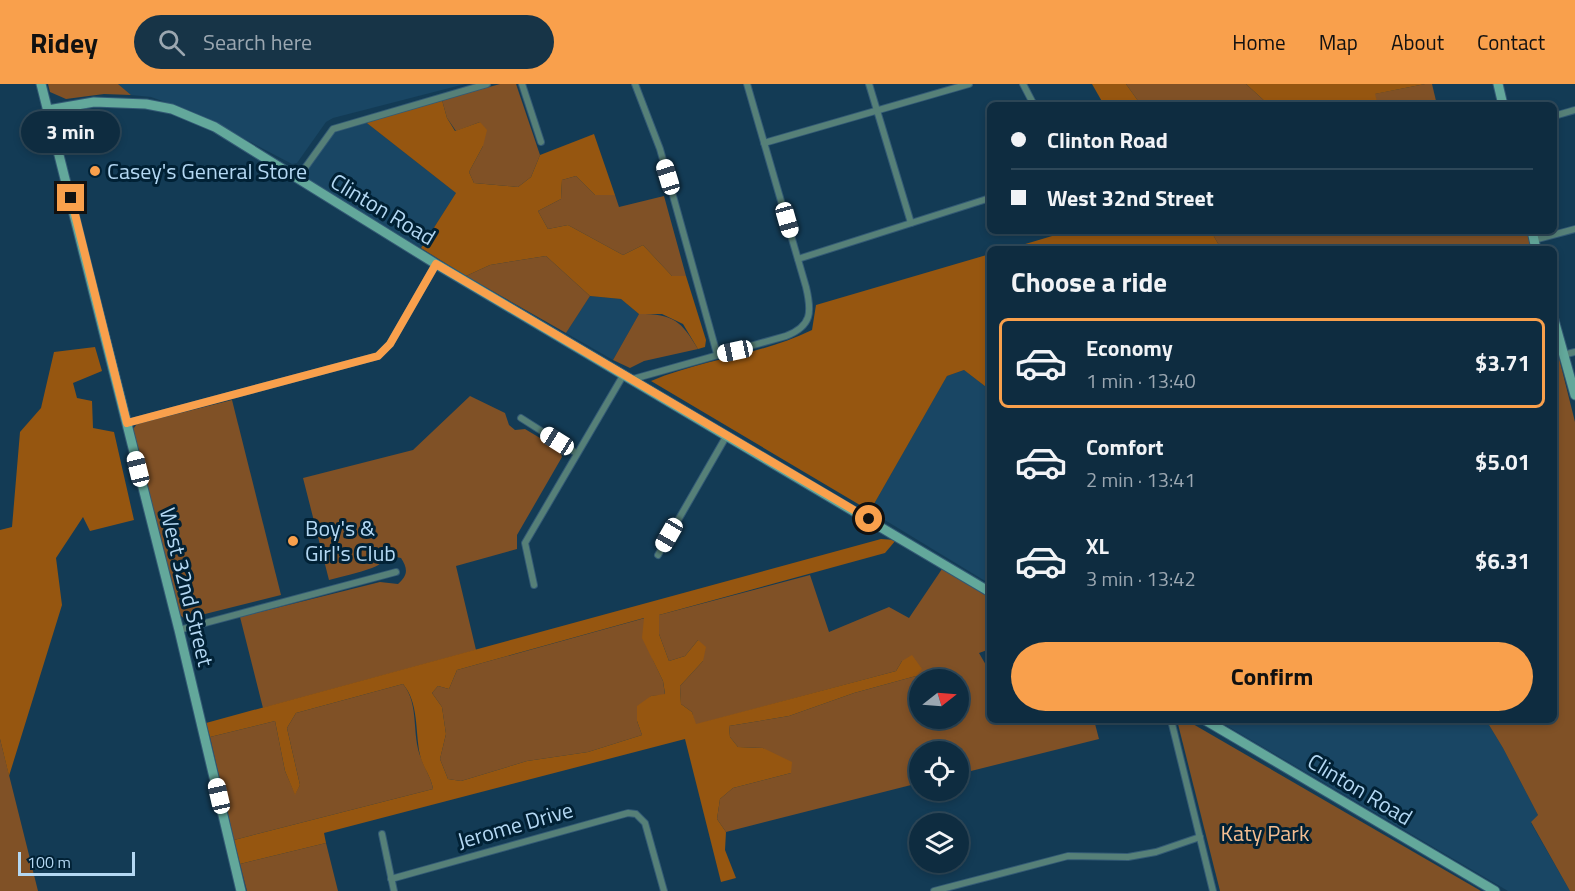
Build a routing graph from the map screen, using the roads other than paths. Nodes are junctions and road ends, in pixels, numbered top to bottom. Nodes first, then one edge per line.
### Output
1 (41, 84) edge
2 (487, 84) edge
3 (522, 84) edge
4 (635, 84) edge
5 (747, 84) edge
6 (869, 84) edge
7 (969, 84) edge
8 (1023, 84) edge
9 (1498, 84) edge
10 (1032, 102) edge
11 (1502, 102) edge
12 (48, 110) junction
13 (877, 110) junction
14 (1575, 110) edge
15 (1557, 115) edge
16 (541, 142) dead end
17 (764, 143) junction
18 (297, 180) junction
19 (987, 199) edge
20 (911, 223) junction
21 (1575, 229) edge
22 (1556, 234) edge
23 (1557, 234) edge
24 (1534, 240) edge
25 (798, 259) junction
26 (436, 264) junction
27 (1557, 332) edge
28 (1575, 352) edge
29 (717, 354) junction
30 (1563, 355) junction
31 (624, 374) junction
32 (633, 379) junction
33 (1575, 395) edge
34 (521, 418) dead end
35 (127, 423) junction
36 (728, 435) junction
37 (576, 453) junction
38 (658, 555) dead end
39 (396, 572) dead end
40 (534, 585) dead end
41 (987, 590) edge
42 (179, 630) junction
43 (1172, 723) edge
44 (1210, 723) edge
45 (382, 834) dead end
46 (1200, 837) junction
47 (391, 879) junction
48 (241, 891) edge
49 (394, 891) edge
50 (664, 891) edge
51 (934, 891) edge
52 (1213, 891) edge
53 (1495, 891) edge

1 - 12 street, West 32nd Street
2 - 18 street
3 - 16 street
4 - 29 street
5 - 17 street
6 - 13 street
7 - 13 street
8 - 10 street
9 - 11 street
12 - 18 street, Clinton Road
12 - 35 street, West 32nd Street
13 - 17 street
13 - 20 street
14 - 15 street
17 - 25 street
18 - 26 street, Clinton Road
19 - 20 street
20 - 25 street
21 - 23 street
22 - 24 street
25 - 29 street
26 - 31 street, Clinton Road
26 - 35 street
27 - 30 street
28 - 30 street
29 - 32 street
30 - 33 street
31 - 32 street, Clinton Road
31 - 37 street
32 - 36 street, Clinton Road
34 - 37 street
35 - 42 street, West 32nd Street
36 - 38 street
36 - 41 street, Clinton Road
37 - 40 street
39 - 42 street
42 - 48 street, West 32nd Street
43 - 46 street
44 - 53 street, Clinton Road
45 - 47 street
46 - 51 street
46 - 52 street
47 - 49 street
47 - 50 street, Jerome Drive

